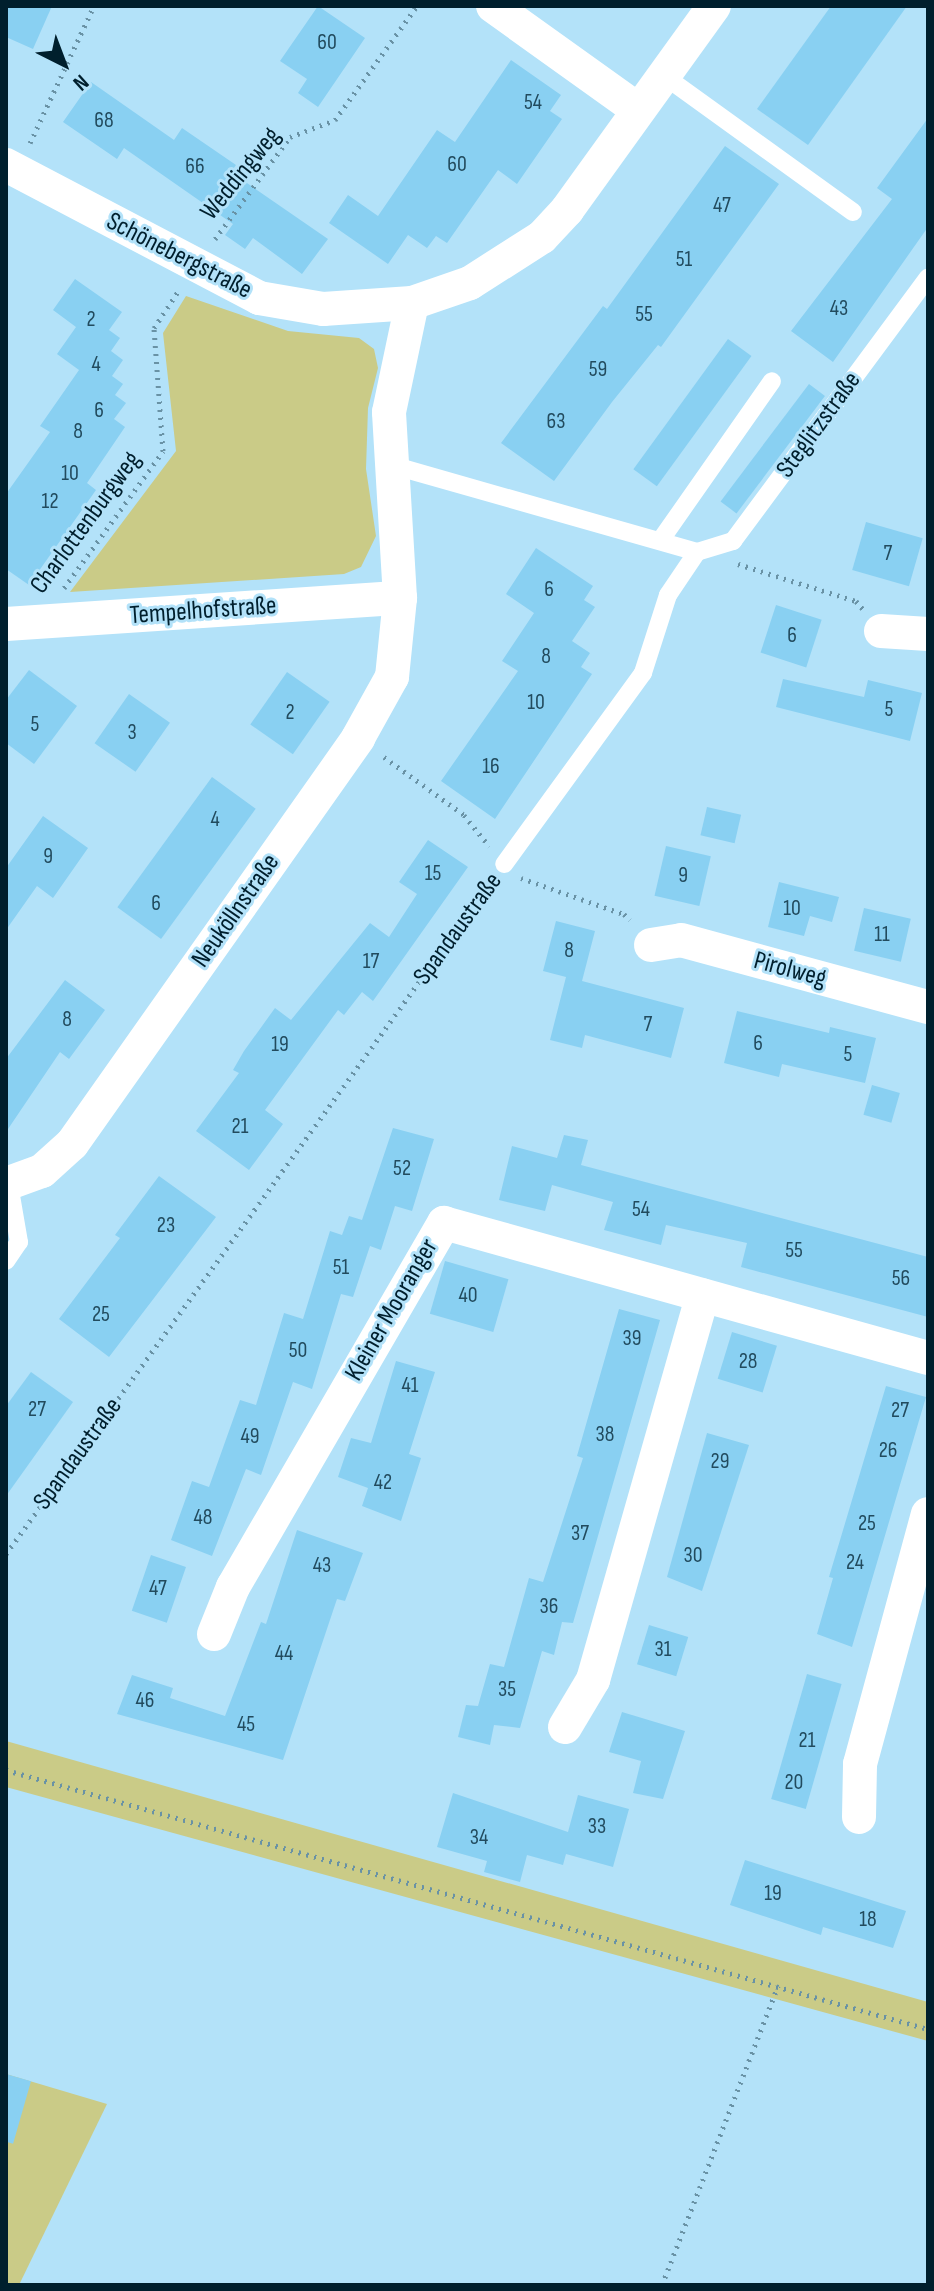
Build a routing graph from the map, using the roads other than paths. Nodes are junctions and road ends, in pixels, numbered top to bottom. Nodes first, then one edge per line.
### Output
1 (493, 6) edge
2 (714, 6) edge
3 (663, 75) junction
4 (638, 110) junction
5 (12, 169) edge
6 (853, 212) dead end
7 (928, 277) edge
8 (412, 303) junction
9 (772, 381) dead end
10 (388, 464) junction
11 (660, 541) junction
12 (697, 552) junction
13 (400, 598) junction
14 (23, 623) edge
15 (881, 631) road end
16 (928, 634) edge
17 (504, 864) road end
18 (651, 945) dead end
19 (928, 1007) edge
20 (7, 1184) edge
21 (6, 1261) edge
22 (703, 1295) junction
23 (928, 1358) edge
24 (928, 1514) edge
25 (214, 1634) dead end
26 (565, 1727) dead end
27 (859, 1817) dead end

1 - 4 street
2 - 3 street, Schönebergstraße
3 - 4 street, Schönebergstraße
3 - 6 lane
4 - 8 street, Schönebergstraße
5 - 8 street, Schönebergstraße
7 - 12 lane, Steglitzstraße
8 - 10 street
9 - 11 lane
10 - 11 lane
10 - 13 street
11 - 12 lane
12 - 17 lane, Spandaustraße
13 - 14 street, Tempelhofstraße
13 - 20 street, Neuköllnstraße
15 - 16 street
18 - 19 street, Pirolweg
20 - 21 lane
22 - 23 street, Kleiner Mooranger
22 - 25 street, Kleiner Mooranger
22 - 26 street
24 - 27 street

